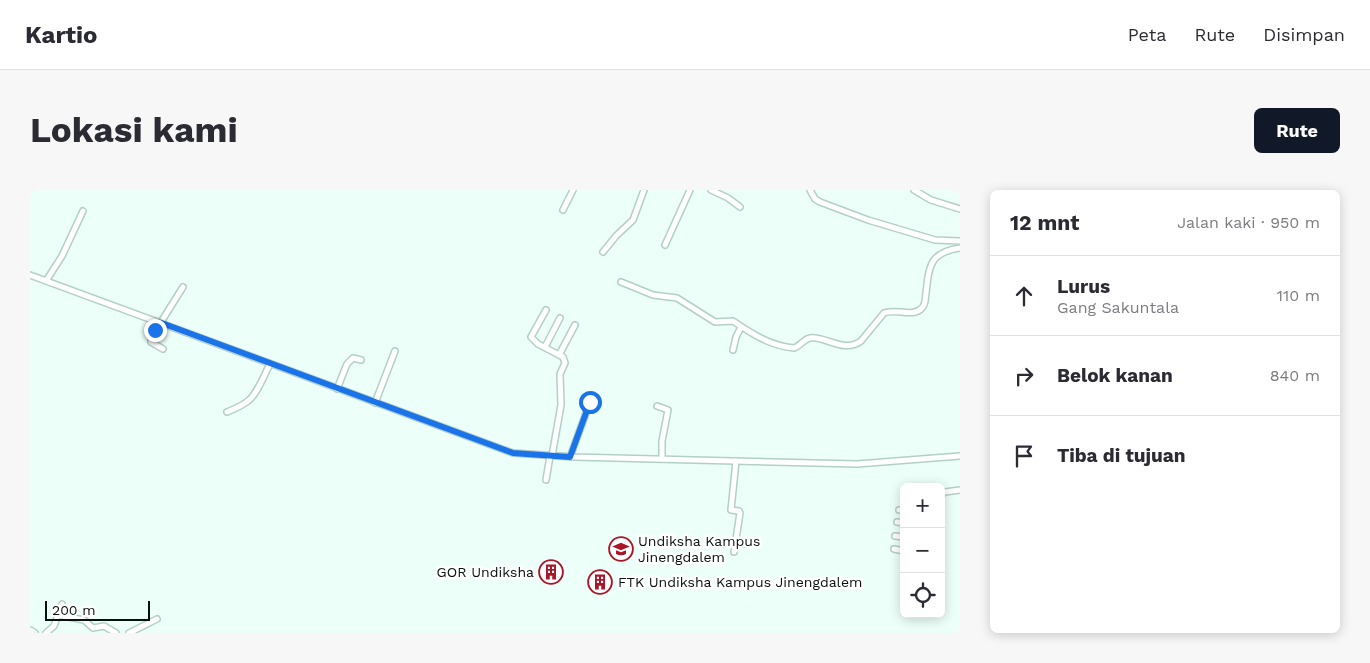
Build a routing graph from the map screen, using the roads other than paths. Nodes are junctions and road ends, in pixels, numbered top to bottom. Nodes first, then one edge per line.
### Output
1 (573, 190) edge
2 (644, 190) edge
3 (690, 190) edge
4 (711, 190) edge
5 (810, 190) edge
6 (914, 190) edge
7 (740, 207) dead end
8 (960, 209) edge
9 (563, 210) dead end
10 (83, 211) dead end
11 (960, 241) edge
12 (665, 245) dead end
13 (960, 248) edge
14 (603, 252) dead end
15 (30, 275) edge
16 (46, 281) junction
17 (621, 282) dead end
18 (183, 288) dead end
19 (546, 310) dead end
20 (560, 318) dead end
21 (159, 322) junction
22 (575, 325) dead end
23 (742, 327) junction
24 (545, 348) junction
25 (163, 349) dead end
26 (395, 350) dead end
27 (733, 350) dead end
28 (559, 355) junction
29 (361, 360) dead end
30 (270, 364) junction
31 (337, 389) junction
32 (590, 402) dead end
33 (375, 403) junction
34 (657, 406) dead end
35 (227, 412) dead end
36 (551, 456) junction
37 (960, 456) edge
38 (570, 457) junction
39 (662, 459) junction
40 (736, 461) junction
41 (546, 480) dead end
42 (960, 490) edge
43 (945, 493) edge
44 (897, 522) dead end
45 (900, 522) edge
46 (895, 536) dead end
47 (900, 537) edge
48 (736, 542) junction
49 (747, 544) dead end
50 (894, 549) dead end
51 (900, 550) edge
52 (734, 552) dead end
53 (62, 604) dead end
54 (58, 614) junction
55 (157, 619) dead end
56 (30, 630) edge
57 (35, 633) edge
58 (46, 633) edge
59 (116, 633) edge
60 (129, 633) edge

1 - 9 street
2 - 14 street
3 - 12 street
4 - 7 street
5 - 11 street
6 - 8 street
10 - 16 street
13 - 23 street
15 - 16 street
16 - 21 street
17 - 23 street
18 - 21 street
19 - 24 street
20 - 24 street
21 - 25 street
21 - 30 street
22 - 28 street
23 - 27 street
24 - 28 street
26 - 33 street
28 - 36 street
29 - 31 street
30 - 31 street
30 - 35 street
31 - 33 street
32 - 38 street
33 - 36 street
34 - 39 street
36 - 38 street
36 - 41 street
37 - 40 street
38 - 39 street
39 - 40 street
40 - 48 street
42 - 43 street
44 - 45 street
46 - 47 street
48 - 49 street
48 - 52 street
50 - 51 street
53 - 54 street
54 - 58 street
54 - 59 street
55 - 60 street
56 - 57 street

